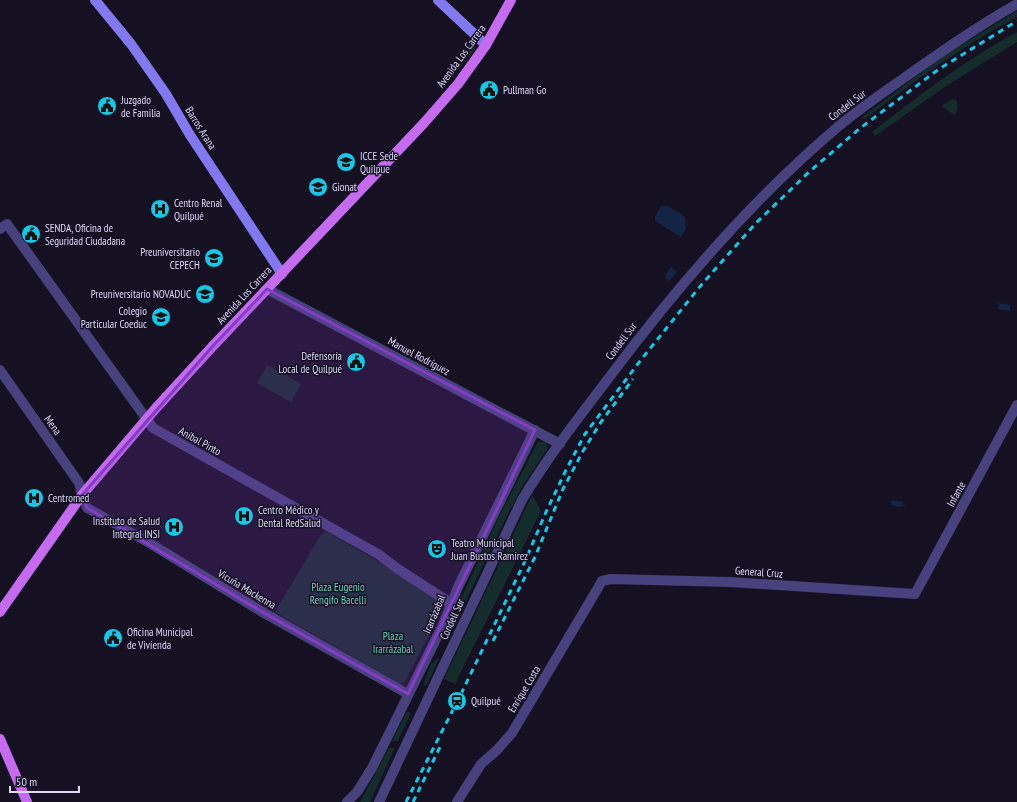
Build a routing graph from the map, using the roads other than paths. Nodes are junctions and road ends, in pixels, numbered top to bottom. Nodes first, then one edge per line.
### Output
1 (95, 0) edge
2 (438, 0) edge
3 (511, 0) edge
4 (1017, 4) edge
5 (486, 45) junction
6 (3, 227) edge
7 (282, 274) junction
8 (267, 290) junction
9 (0, 370) edge
10 (1017, 405) edge
11 (146, 420) junction
12 (535, 430) junction
13 (560, 444) junction
14 (82, 495) junction
15 (602, 581) joint
16 (915, 594) joint
17 (452, 604) junction
18 (0, 612) edge
19 (408, 694) junction
20 (0, 739) edge
21 (27, 802) edge
22 (347, 802) edge
23 (378, 802) edge
24 (457, 802) edge

1 - 7 main road, Barros Arana
2 - 5 main road
3 - 5 main road, Avenida Los Carrera
4 - 13 street, Condell Sur
5 - 7 main road, Avenida Los Carrera
6 - 11 street, Aníbal Pinto
7 - 8 main road, Avenida Los Carrera
8 - 11 main road, Avenida Los Carrera
8 - 12 street, Manuel Rodríguez
9 - 14 street, Mena
10 - 16 street, Infante
11 - 14 main road, Avenida Los Carrera
11 - 17 street, Aníbal Pinto
12 - 13 street, Manuel Rodríguez
12 - 17 street, Irarrázabal
13 - 23 street, Condell Sur
14 - 18 main road, Avenida Los Carrera
14 - 19 street, Vicuña Mackenna
15 - 16 street, General Cruz
15 - 24 street, Enrique Costa
17 - 19 street, Irarrázabal
19 - 22 street, Irarrázabal
20 - 21 main road

